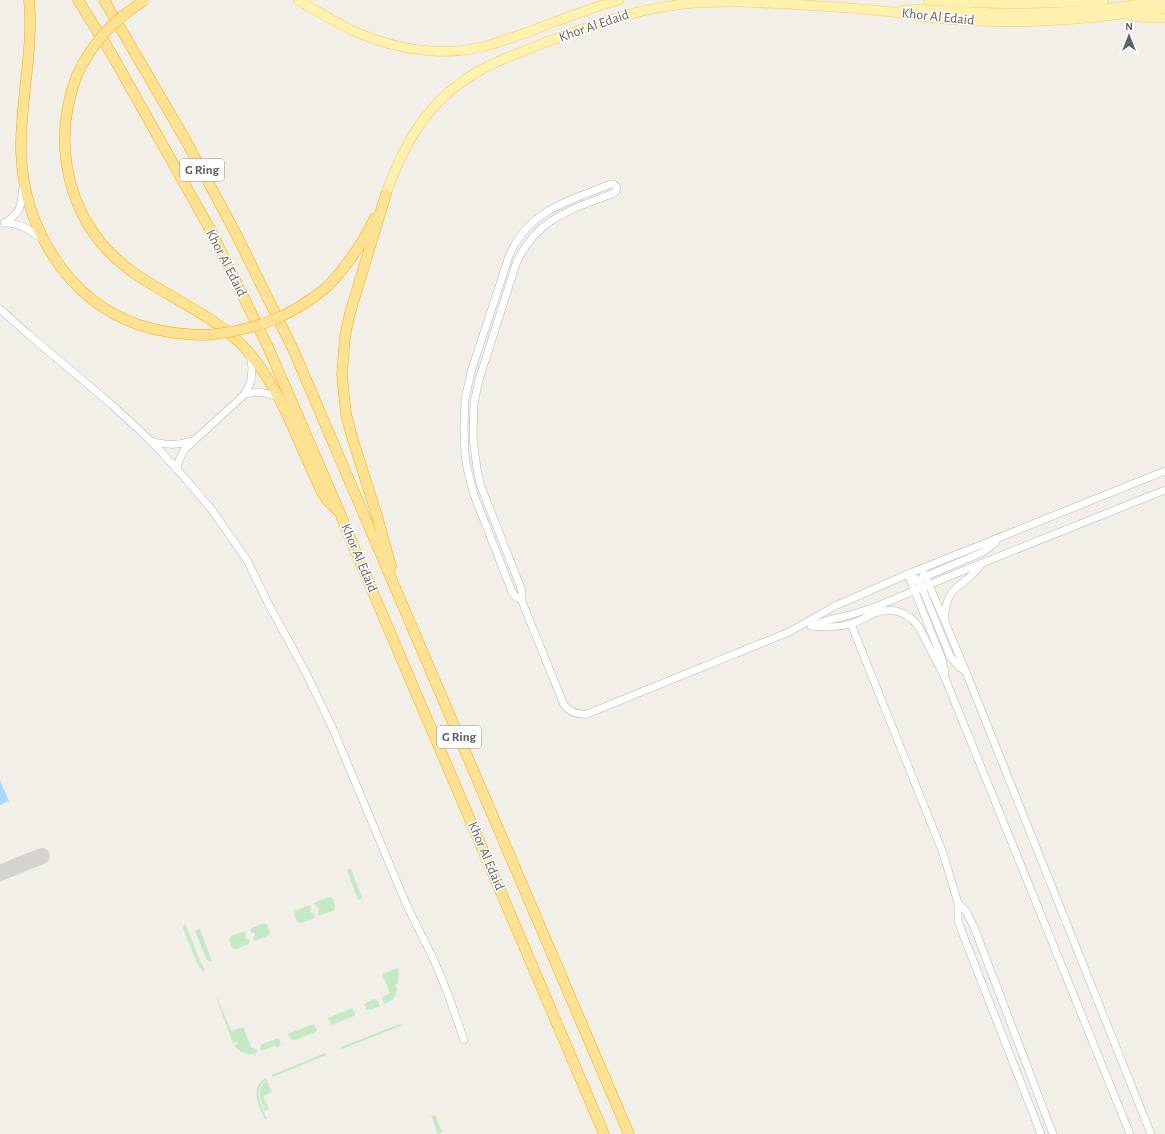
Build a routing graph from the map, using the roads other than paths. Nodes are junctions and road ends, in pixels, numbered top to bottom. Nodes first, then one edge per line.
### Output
1 (29, 0) edge
2 (78, 0) edge
3 (104, 0) edge
4 (145, 0) edge
5 (298, 0) edge
6 (619, 0) edge
7 (928, 0) edge
8 (1104, 0) edge
9 (1164, 0) edge
10 (1165, 8) edge
11 (883, 11) junction
12 (1123, 15) junction
13 (1165, 18) edge
14 (23, 179) junction
15 (386, 194) junction
16 (2, 223) edge
17 (45, 242) junction
18 (0, 309) edge
19 (250, 354) junction
20 (245, 394) junction
21 (278, 398) junction
22 (150, 440) junction
23 (195, 440) junction
24 (177, 469) junction
25 (1165, 471) edge
26 (1165, 490) edge
27 (340, 513) junction
28 (999, 538) junction
29 (981, 564) junction
30 (922, 569) junction
31 (908, 574) junction
32 (925, 577) junction
33 (923, 584) junction
34 (914, 590) junction
35 (398, 595) junction
36 (521, 599) junction
37 (851, 624) junction
38 (946, 624) junction
39 (811, 626) junction
40 (789, 632) junction
41 (966, 672) junction
42 (945, 678) junction
43 (958, 903) junction
44 (464, 1040) dead end
45 (604, 1134) edge
46 (630, 1134) edge
47 (1041, 1134) edge
48 (1053, 1134) edge
49 (1130, 1134) edge
50 (1150, 1134) edge

1 - 14 highway
2 - 27 highway, Khor Al Edaid / G Ring
3 - 35 highway, Khor Al Edaid / G Ring
4 - 19 highway, bridge
5 - 6 main road, Khor Al Edaid
7 - 8 main road, Khor Al Edaid
9 - 11 main road
10 - 12 main road, Khor Al Edaid
11 - 12 main road, Khor Al Edaid
11 - 15 main road, Khor Al Edaid
12 - 13 main road
14 - 16 street
14 - 17 highway
15 - 17 highway, bridge
15 - 35 highway
16 - 17 street
18 - 22 street
19 - 20 street
19 - 21 highway
20 - 21 street
20 - 23 street
21 - 27 highway
22 - 23 street
22 - 24 street
23 - 24 street
24 - 44 street
25 - 28 street
26 - 29 street
27 - 45 highway, Khor Al Edaid / G Ring
28 - 30 street
28 - 32 street
29 - 33 street
29 - 38 street
30 - 31 street
30 - 32 street
31 - 33 street
31 - 34 street
31 - 40 street
32 - 33 street
33 - 34 street
33 - 38 street
33 - 41 street
34 - 39 street
34 - 42 street
35 - 46 highway, Khor Al Edaid / G Ring
36 - 36 street
36 - 40 street
37 - 39 street
37 - 42 street
37 - 43 street
38 - 41 street
39 - 40 street
41 - 50 street
42 - 49 street
43 - 47 street
43 - 48 street

